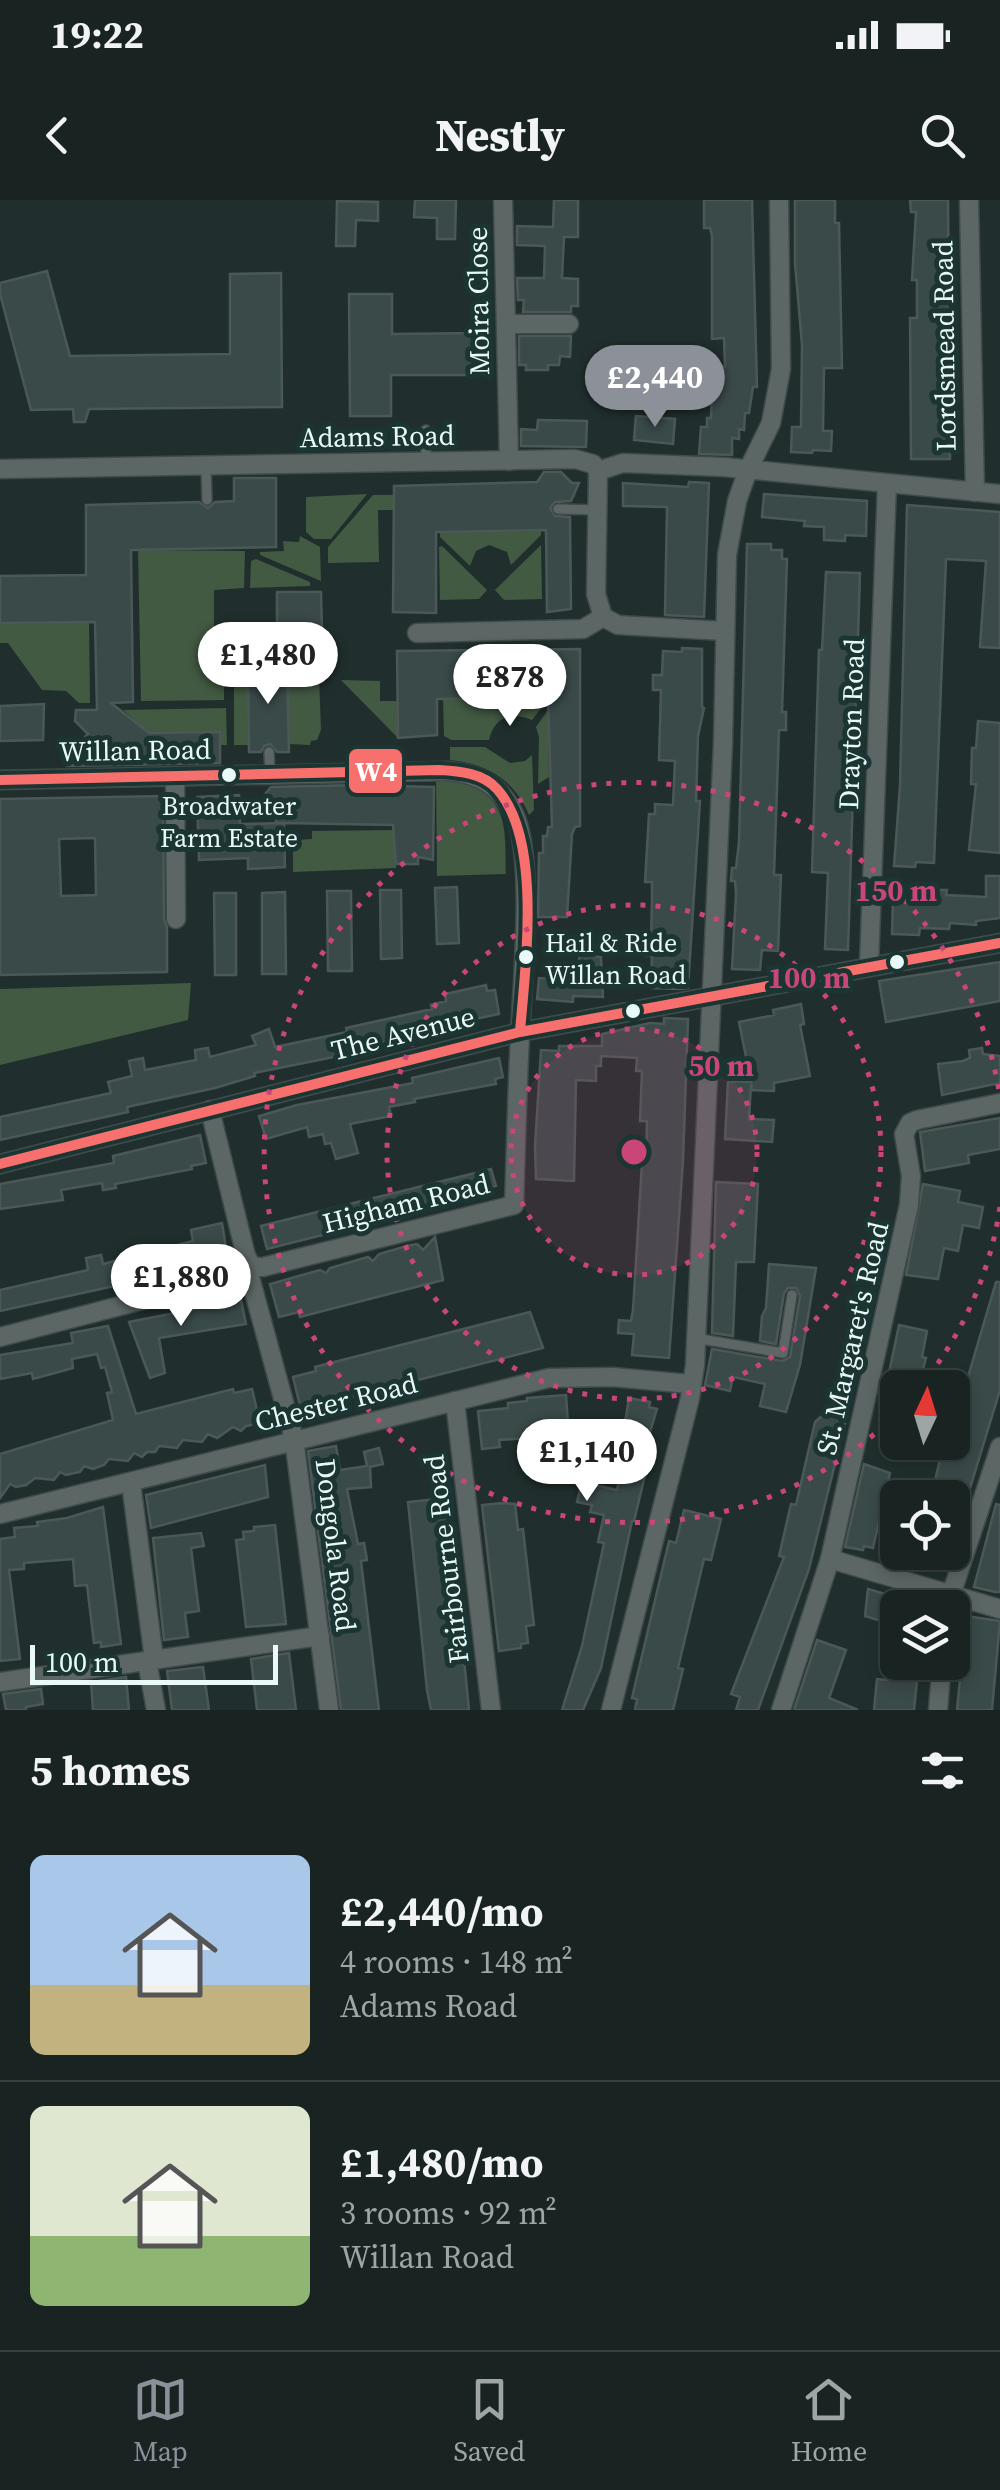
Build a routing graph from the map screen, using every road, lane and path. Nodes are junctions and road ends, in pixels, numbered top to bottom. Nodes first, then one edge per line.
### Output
1 (503, 200) edge
2 (779, 200) edge
3 (969, 200) edge
4 (506, 324) junction
5 (569, 324) dead end
6 (426, 430) dead end
7 (509, 461) junction
8 (426, 463) junction
9 (206, 465) junction
10 (723, 467) junction
11 (0, 470) edge
12 (748, 470) junction
13 (598, 472) junction
14 (891, 485) junction
15 (975, 492) junction
16 (1000, 494) edge
17 (207, 500) dead end
18 (738, 501) junction
19 (558, 508) dead end
20 (597, 510) junction
21 (603, 617) junction
22 (724, 631) junction
23 (416, 634) dead end
24 (270, 752) dead end
25 (270, 774) junction
26 (174, 777) junction
27 (0, 780) edge
28 (176, 919) dead end
29 (1000, 943) edge
30 (869, 966) junction
31 (711, 998) junction
32 (520, 1032) junction
33 (1000, 1102) edge
34 (210, 1110) junction
35 (0, 1164) edge
36 (514, 1205) joint
37 (248, 1272) junction
38 (792, 1295) dead end
39 (0, 1337) edge
40 (695, 1338) junction
41 (690, 1384) junction
42 (454, 1401) junction
43 (294, 1440) junction
44 (1000, 1450) edge
45 (131, 1482) junction
46 (0, 1514) edge
47 (830, 1559) junction
48 (915, 1590) edge
49 (952, 1590) edge
50 (970, 1605) edge
51 (1000, 1609) edge
52 (320, 1636) junction
53 (150, 1660) junction
54 (940, 1680) edge
55 (0, 1682) edge
56 (156, 1710) edge
57 (329, 1710) edge
58 (491, 1710) edge
59 (611, 1710) edge
60 (781, 1710) edge
61 (938, 1710) edge

1 - 4 street, Moira Close
2 - 12 street
3 - 15 street, Lordsmead Road
4 - 5 street
4 - 7 street, Moira Close
6 - 8 lane
7 - 8 street, Adams Road
7 - 13 street, Adams Road
8 - 9 street, Adams Road
9 - 11 street, Adams Road
9 - 17 lane
10 - 12 street, Adams Road
10 - 13 street, Adams Road
10 - 18 street
12 - 14 street, Adams Road
12 - 18 street
13 - 20 street
14 - 15 street, Adams Road
14 - 30 street, Drayton Road
15 - 16 street, Adams Road
18 - 22 street
19 - 20 lane
20 - 21 street
21 - 22 street
21 - 23 street
22 - 31 street
24 - 25 lane
25 - 26 street, Willan Road
25 - 32 street, Willan Road
26 - 27 street, Willan Road
26 - 28 street
29 - 30 street, The Avenue
30 - 31 street, The Avenue
31 - 32 street, The Avenue
31 - 40 street
32 - 34 street, The Avenue
32 - 36 street, Willan Road
33 - 47 street, St. Margaret's Road
34 - 35 street, The Avenue
34 - 37 street, Dongola Road
36 - 37 street, Higham Road
37 - 39 street, Higham Road
37 - 43 street, Dongola Road
38 - 40 lane
40 - 41 street
41 - 42 street, Chester Road
41 - 59 street
42 - 43 street, Chester Road
42 - 58 street, Fairbourne Road
43 - 45 street, Chester Road
43 - 52 street, Dongola Road
44 - 49 street
45 - 46 street, Chester Road
45 - 53 street
47 - 48 street
47 - 60 street, St. Margaret's Road
50 - 51 street
52 - 53 street
52 - 57 street, Dongola Road
53 - 55 street
53 - 56 street
54 - 61 street

